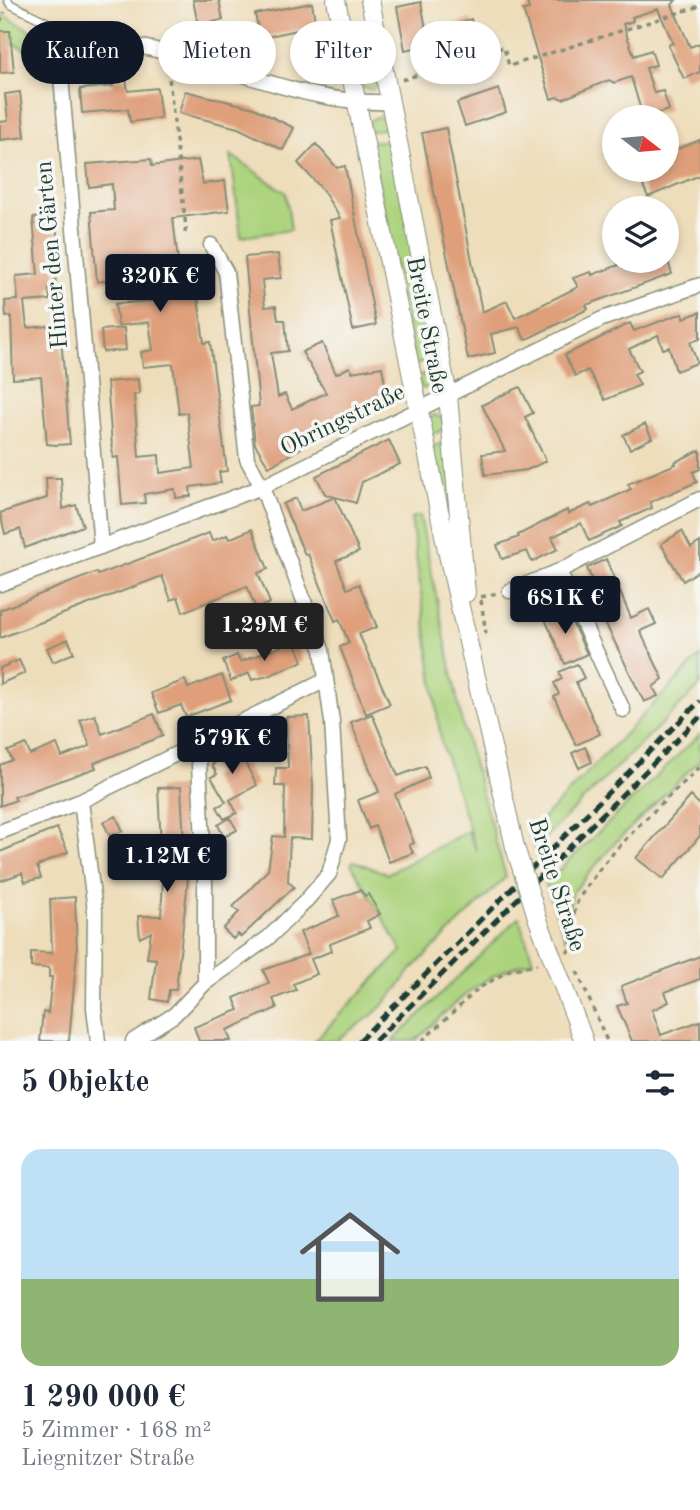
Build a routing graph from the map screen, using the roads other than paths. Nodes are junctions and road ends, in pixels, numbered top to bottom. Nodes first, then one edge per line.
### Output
1 (8, 0) edge
2 (336, 0) edge
3 (370, 0) edge
4 (45, 21) edge
5 (144, 49) edge
6 (62, 84) edge
7 (390, 102) junction
8 (357, 103) junction
9 (211, 245) dead end
10 (700, 285) edge
11 (448, 396) junction
12 (418, 410) junction
13 (262, 487) junction
14 (700, 499) edge
15 (101, 547) junction
16 (559, 571) junction
17 (0, 584) edge
18 (510, 591) dead end
19 (471, 659) junction
20 (326, 680) junction
21 (623, 710) dead end
22 (198, 745) junction
23 (80, 801) junction
24 (0, 832) edge
25 (205, 983) junction
26 (98, 1041) edge
27 (133, 1041) edge
28 (584, 1041) edge

1 - 4 lane
2 - 8 street, Breite Straße
3 - 7 street, Breite Straße
5 - 8 street
6 - 15 street, Hinter den Gärten
7 - 8 street
7 - 11 street, Breite Straße
8 - 12 street, Breite Straße
9 - 13 street
10 - 11 street, Obringstraße
11 - 12 street, Obringstraße
11 - 19 street, Breite Straße
12 - 13 street, Obringstraße
12 - 19 street, Breite Straße
13 - 15 street, Obringstraße
13 - 20 street
14 - 16 street
15 - 17 street, Obringstraße
16 - 18 street
16 - 21 street
19 - 28 street, Breite Straße, bridge
20 - 22 street
20 - 25 street
22 - 23 street
22 - 25 street
23 - 24 street
23 - 26 street
25 - 27 street

